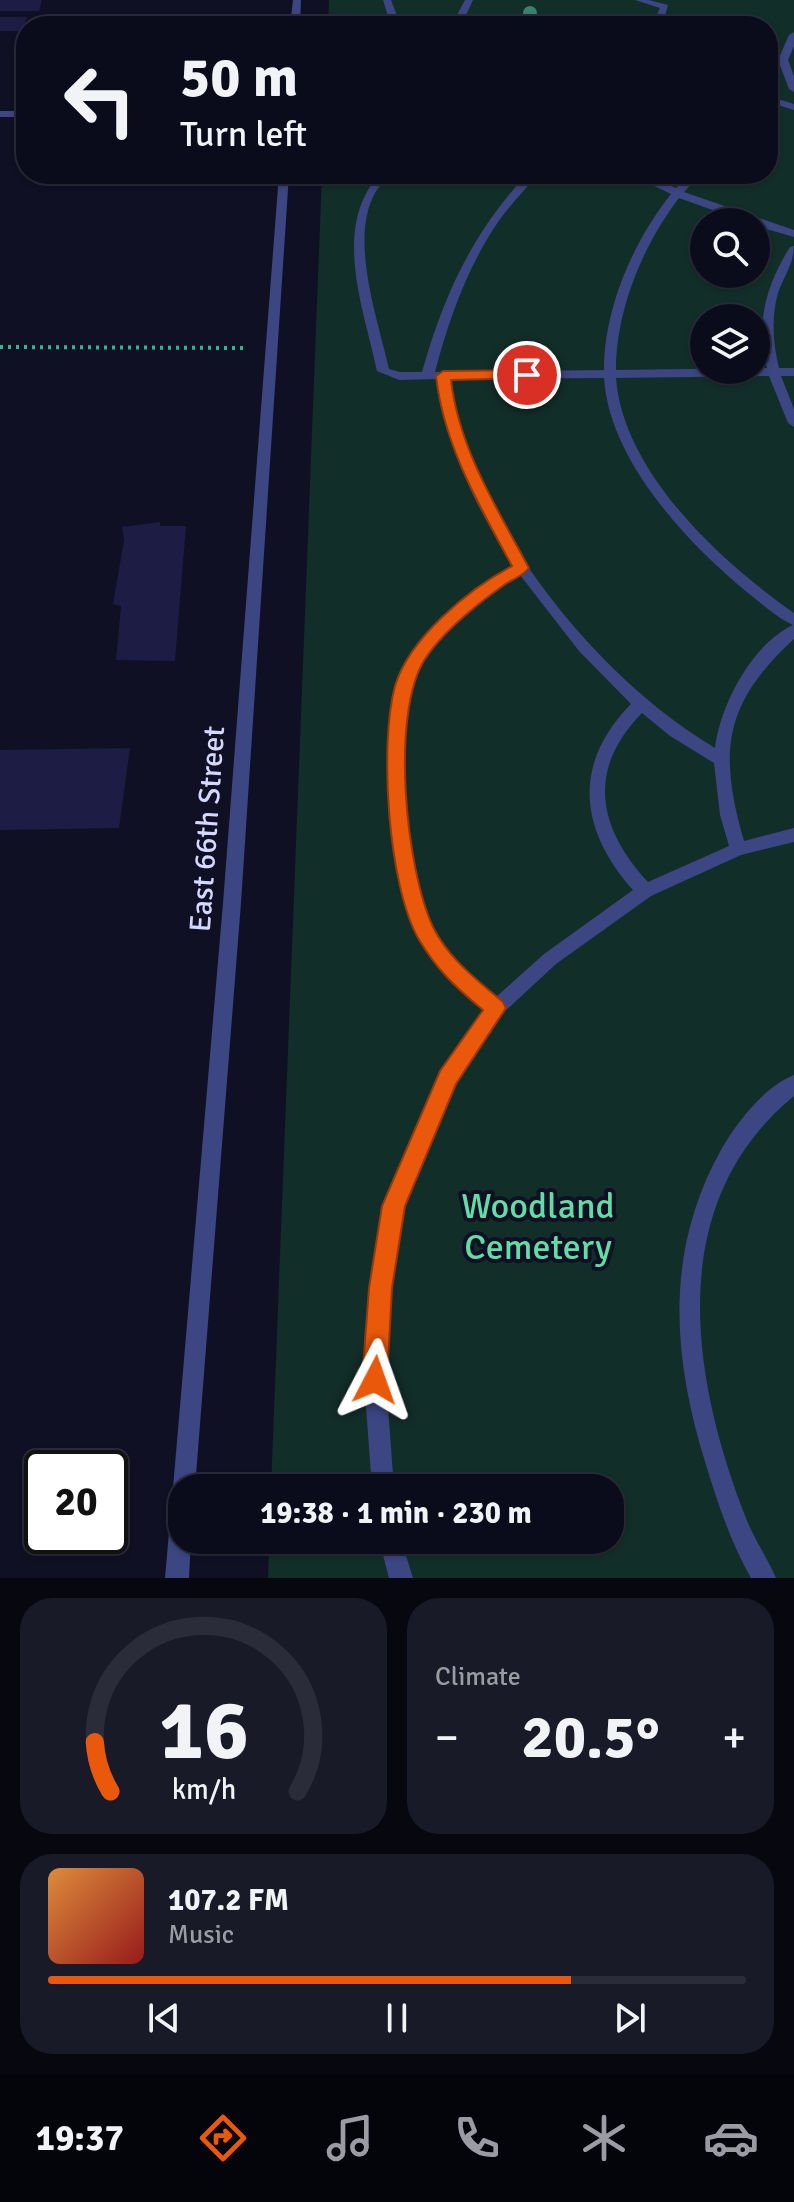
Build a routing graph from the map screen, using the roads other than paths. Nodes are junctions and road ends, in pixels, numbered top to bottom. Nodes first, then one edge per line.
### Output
1 (639, 0) edge
2 (669, 4) edge
3 (794, 35) edge
4 (793, 88) edge
5 (778, 100) edge
6 (283, 184) edge
7 (378, 184) edge
8 (525, 184) edge
9 (657, 184) edge
10 (684, 184) edge
11 (675, 192) junction
12 (718, 208) edge
13 (770, 226) edge
14 (794, 234) edge
15 (794, 249) edge
16 (772, 372) junction
17 (794, 372) edge
18 (611, 373) junction
19 (436, 375) junction
20 (794, 423) edge
21 (521, 568) junction
22 (794, 620) edge
23 (794, 630) edge
24 (640, 705) junction
25 (719, 758) junction
26 (794, 835) edge
27 (738, 849) junction
28 (645, 891) junction
29 (496, 1008) junction
30 (794, 1084) edge
31 (185, 1474) edge
32 (382, 1474) edge
33 (179, 1554) edge
34 (394, 1554) edge
35 (177, 1578) edge
36 (401, 1578) edge
37 (764, 1578) edge

1 - 2 street
3 - 4 street
4 - 5 street
6 - 31 street, East 66th Street
7 - 19 street
8 - 19 street
9 - 11 street
10 - 11 street
11 - 12 street
11 - 18 street
13 - 14 street
15 - 16 street
16 - 17 street
16 - 18 street
16 - 20 street
18 - 19 street
18 - 22 street
19 - 21 street
21 - 24 street
21 - 29 street
23 - 25 street
24 - 25 street
24 - 28 street
25 - 27 street
26 - 27 street
27 - 28 street
28 - 29 street
29 - 32 street
30 - 37 street
33 - 35 street
34 - 36 street

